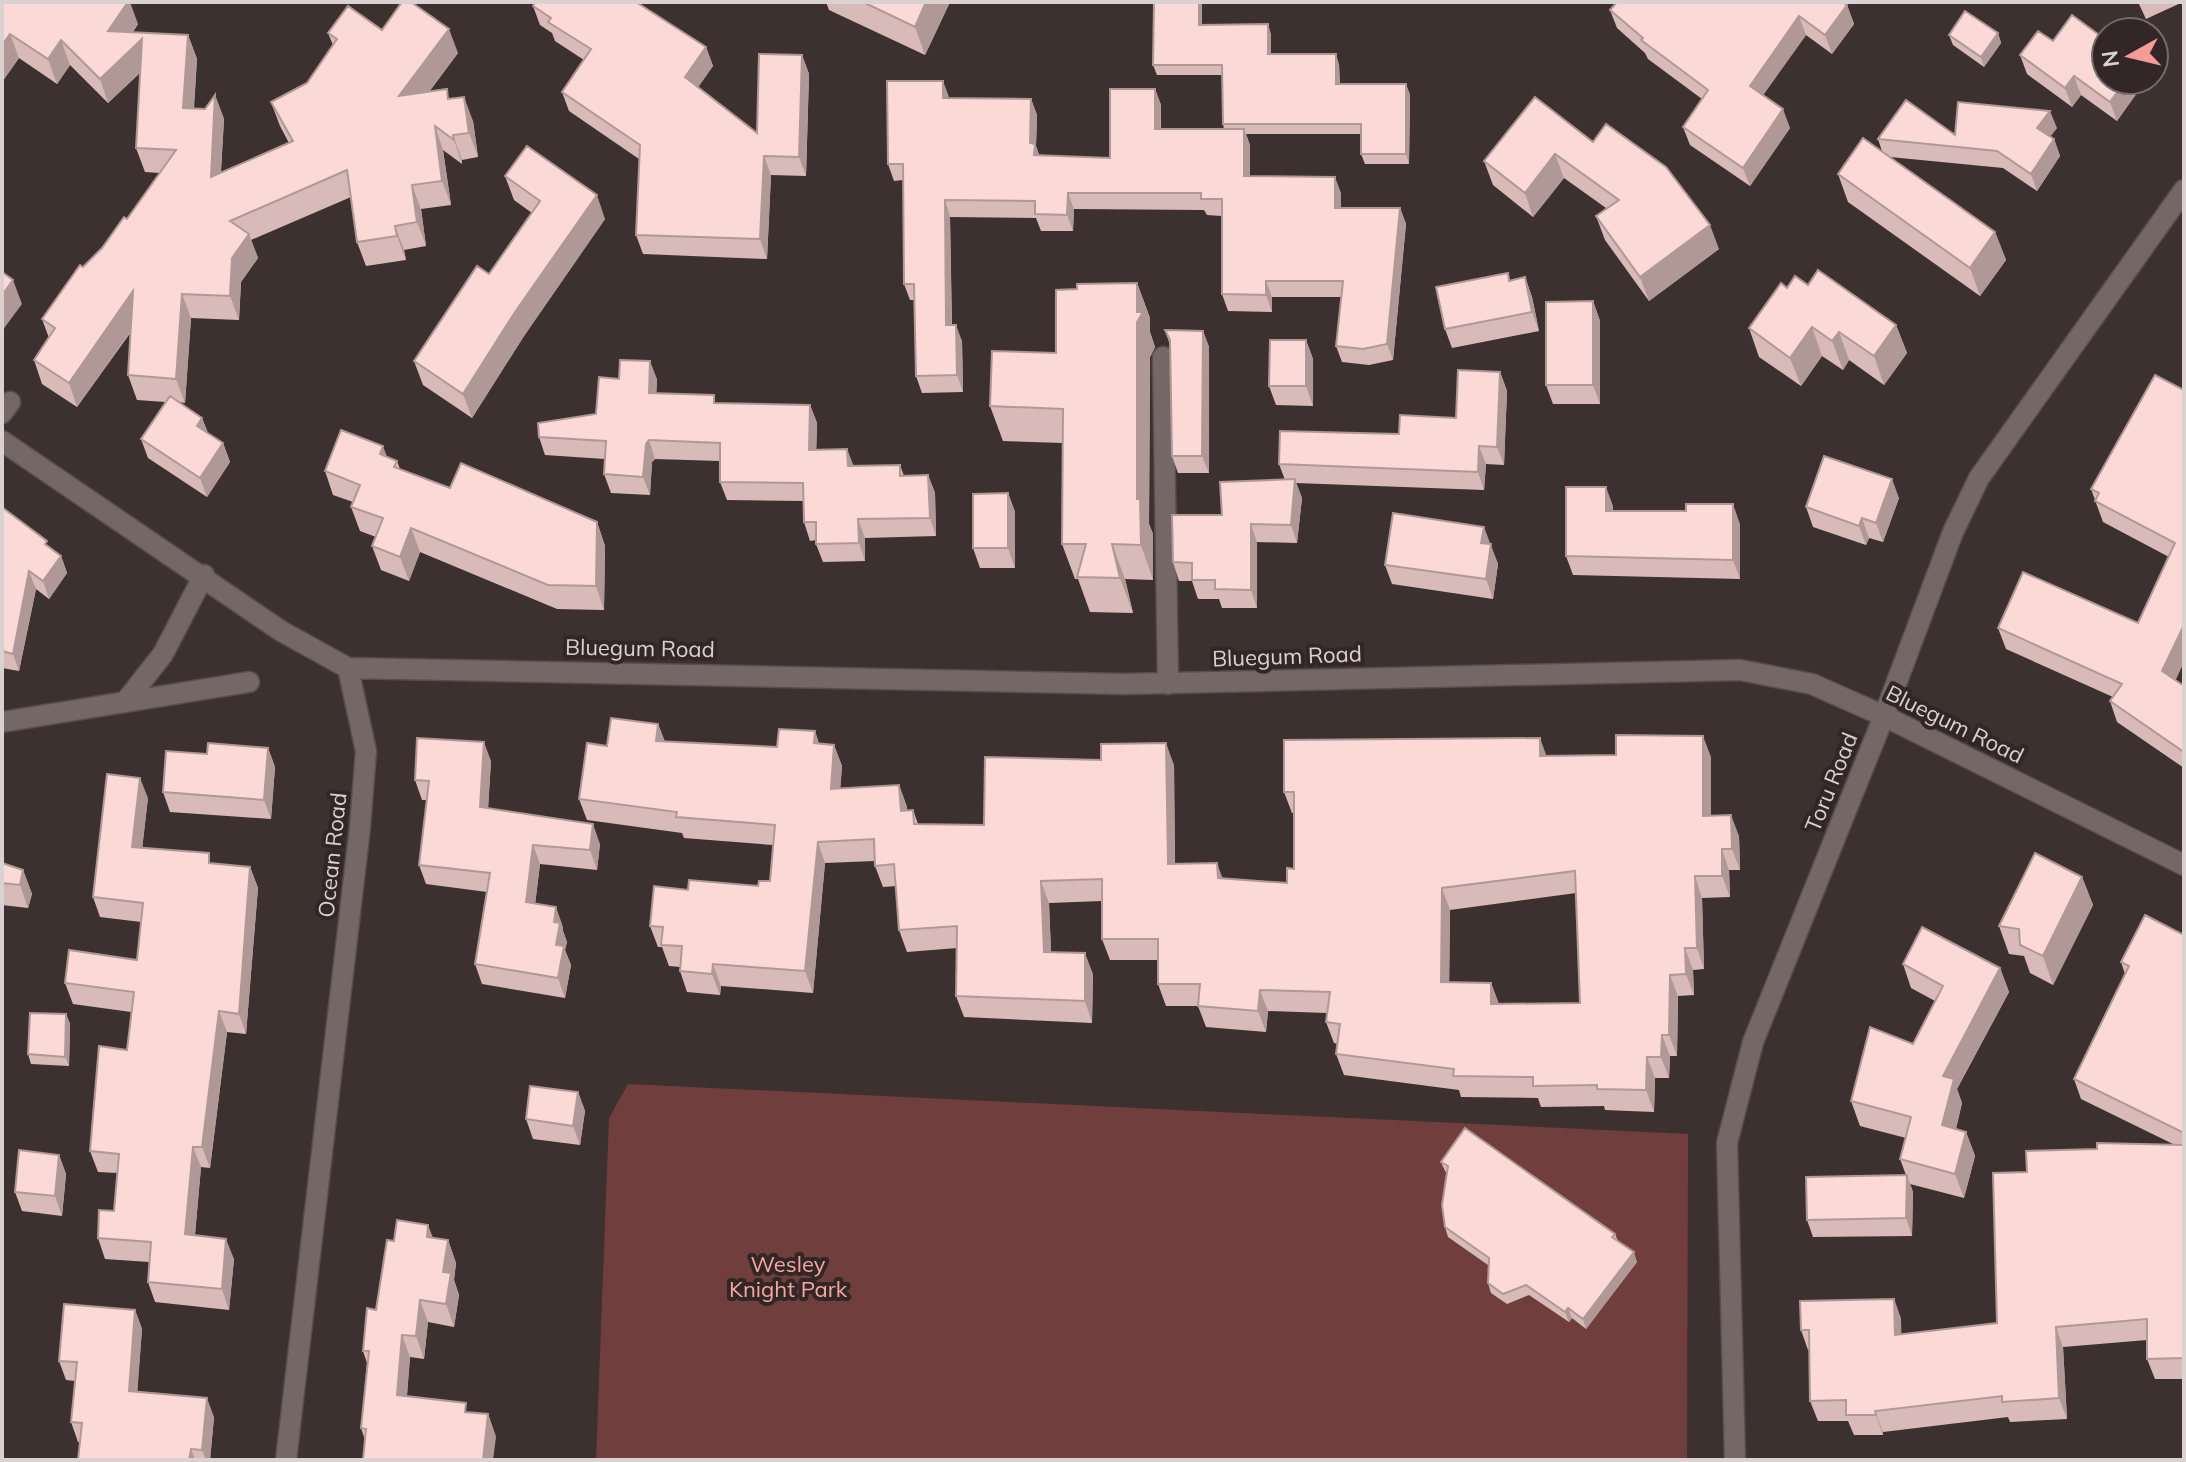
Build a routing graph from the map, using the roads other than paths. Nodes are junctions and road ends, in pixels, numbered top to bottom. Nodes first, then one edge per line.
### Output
1 (2181, 199) edge
2 (1163, 357) dead end
3 (2, 441) edge
4 (204, 575) junction
5 (348, 668) junction
6 (249, 682) dead end
7 (1168, 684) junction
8 (126, 701) junction
9 (1884, 716) junction
10 (2, 722) edge
11 (2184, 865) edge
12 (286, 1460) edge
13 (1735, 1460) edge

1 - 9 street, Toru Road
2 - 7 street
3 - 4 street
4 - 5 street
4 - 8 street
5 - 7 street, Bluegum Road
5 - 12 street, Ocean Road
6 - 8 street
7 - 9 street, Bluegum Road
8 - 10 street
9 - 11 street, Bluegum Road
9 - 13 street, Toru Road

